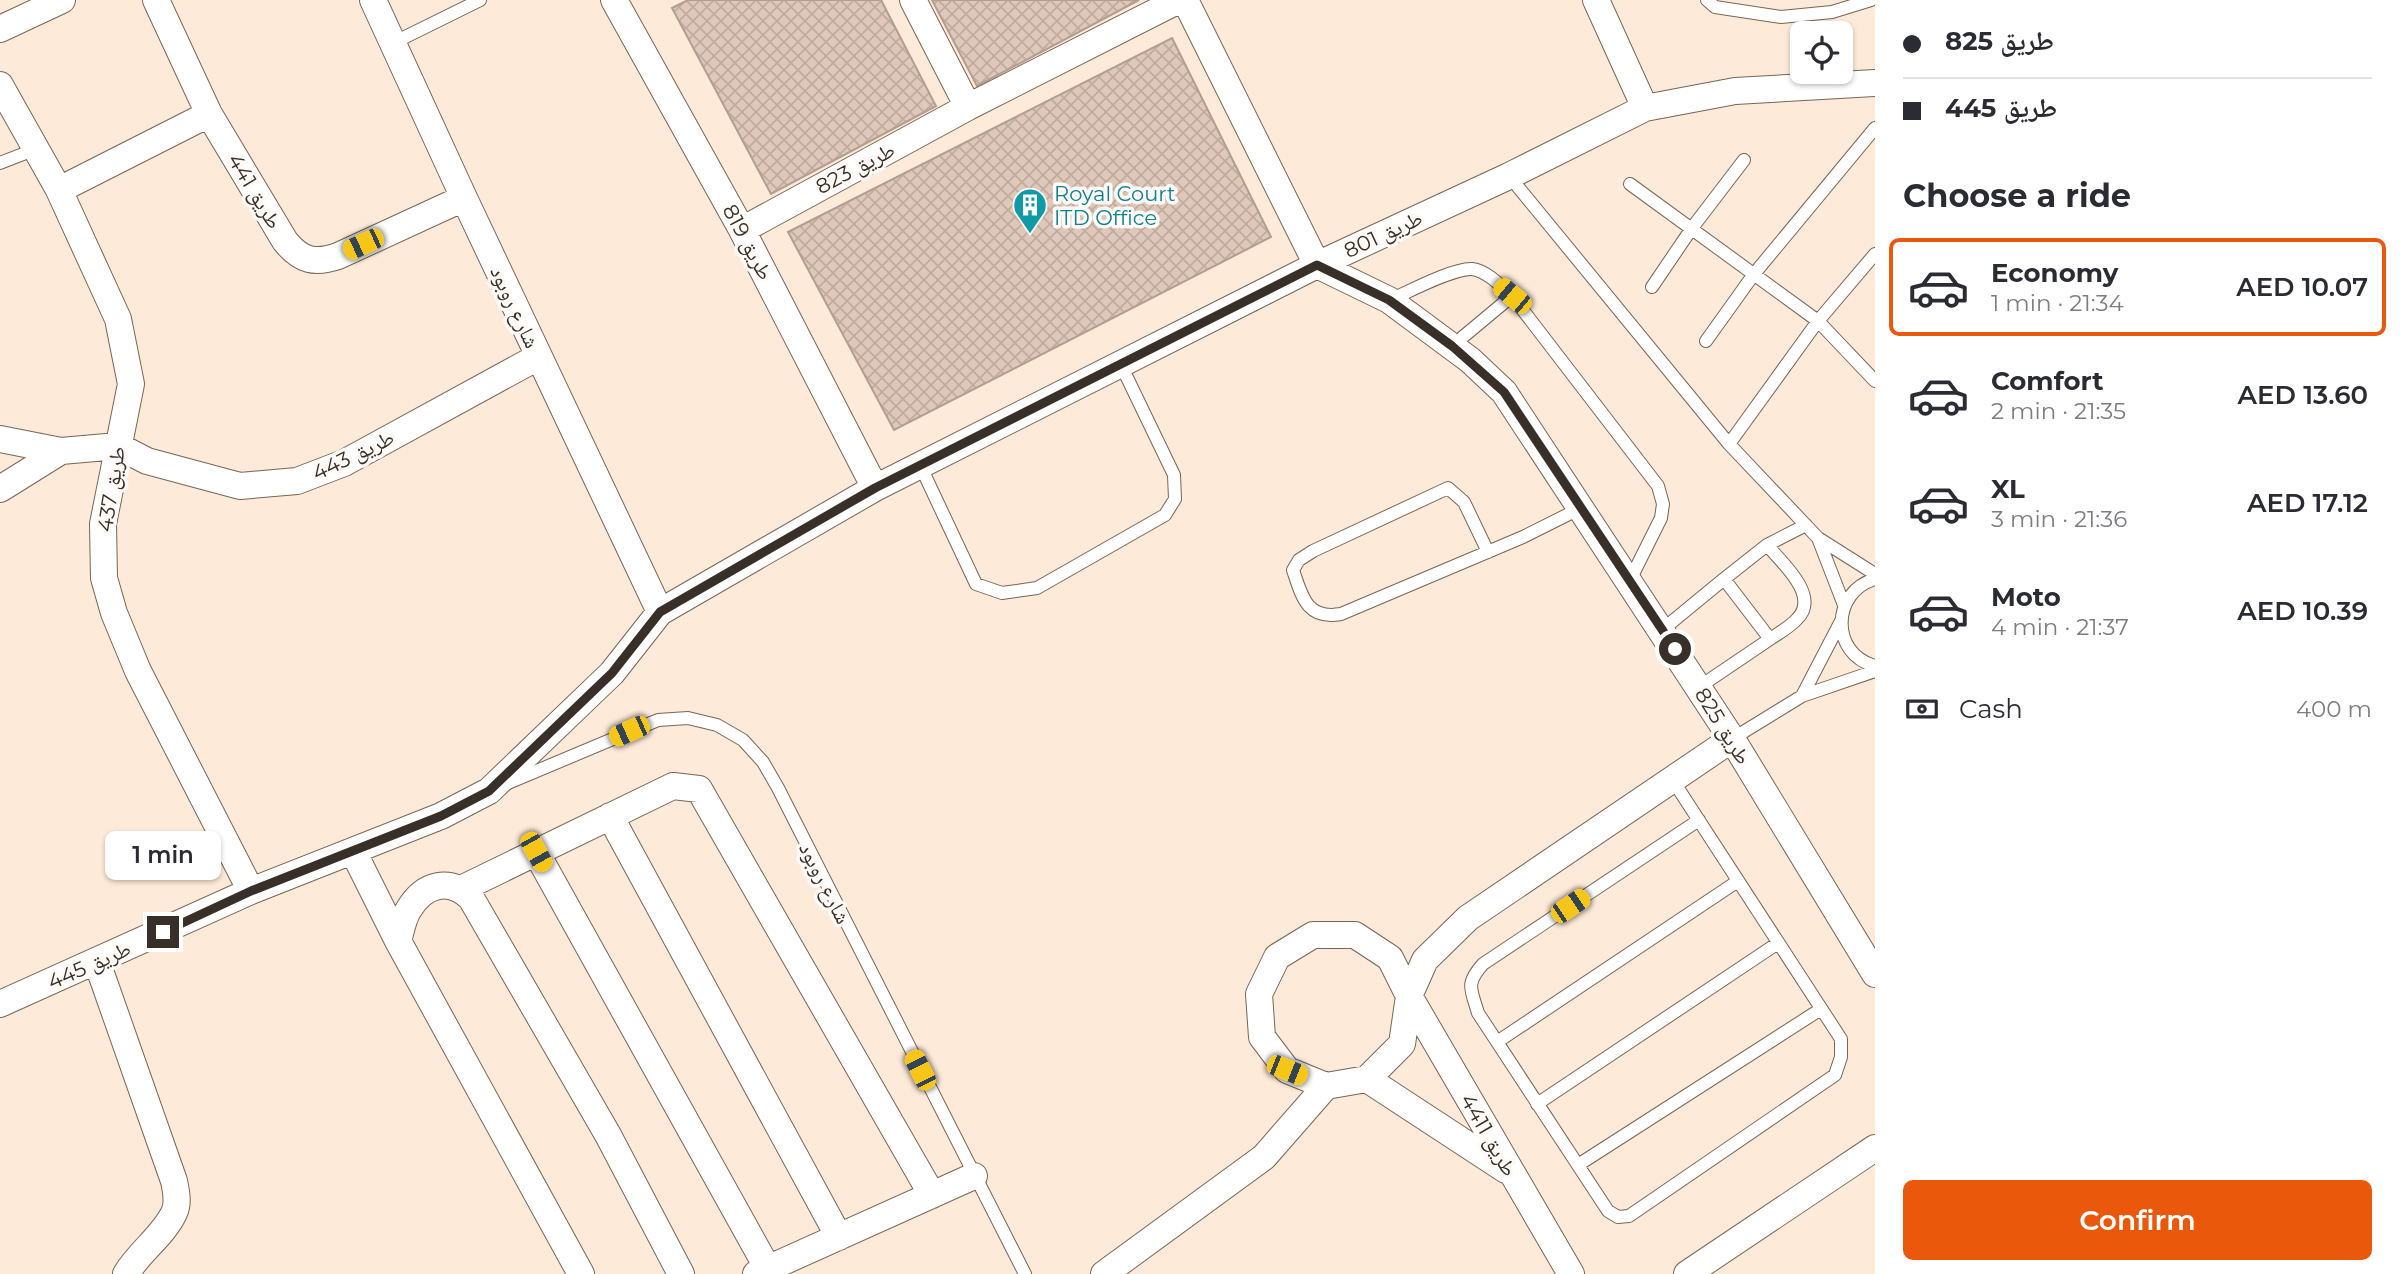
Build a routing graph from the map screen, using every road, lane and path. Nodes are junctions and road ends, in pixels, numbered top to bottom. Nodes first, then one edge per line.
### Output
1 (62, 0) edge
2 (156, 0) edge
3 (373, 0) edge
4 (480, 0) edge
5 (614, 0) edge
6 (913, 0) edge
7 (1179, 0) edge
8 (1185, 0) edge
9 (1596, 0) edge
10 (1707, 0) edge
11 (1871, 0) edge
12 (0, 29) edge
13 (393, 43) junction
14 (1875, 83) edge
15 (0, 85) edge
16 (968, 107) junction
17 (1645, 108) junction
18 (209, 114) junction
19 (1875, 128) edge
20 (36, 149) junction
21 (1744, 160) dead end
22 (0, 163) edge
23 (1509, 177) junction
24 (1630, 184) dead end
25 (60, 190) junction
26 (464, 198) junction
27 (1692, 228) junction
28 (742, 230) junction
29 (1875, 254) edge
30 (1317, 265) junction
31 (1754, 274) junction
32 (1653, 287) dead end
33 (1512, 296) junction
34 (1389, 300) junction
35 (1818, 321) junction
36 (1706, 341) dead end
37 (1452, 346) junction
38 (538, 357) junction
39 (1121, 365) junction
40 (1875, 381) edge
41 (0, 439) edge
42 (1729, 444) junction
43 (118, 446) junction
44 (61, 452) junction
45 (920, 465) junction
46 (875, 488) junction
47 (0, 489) edge
48 (1582, 508) junction
49 (1806, 525) junction
50 (1818, 538) junction
51 (1767, 545) junction
52 (1488, 552) junction
53 (1875, 574) edge
54 (1724, 579) junction
55 (1875, 579) edge
56 (1630, 580) junction
57 (1844, 605) junction
58 (660, 612) junction
59 (1841, 621) junction
60 (1662, 629) junction
61 (1770, 639) junction
62 (1875, 669) edge
63 (1699, 687) junction
64 (1802, 696) junction
65 (1732, 739) junction
66 (1672, 779) junction
67 (489, 791) junction
68 (610, 816) junction
69 (1699, 820) junction
70 (354, 851) junction
71 (536, 852) junction
72 (1738, 881) junction
73 (461, 888) junction
74 (251, 891) junction
75 (398, 941) junction
76 (1779, 943) junction
77 (97, 962) junction
78 (1875, 974) edge
79 (1409, 996) junction
80 (0, 1004) edge
81 (1821, 1009) junction
82 (1497, 1042) junction
83 (1367, 1079) junction
84 (1326, 1086) junction
85 (1537, 1104) junction
86 (1875, 1147) edge
87 (1578, 1166) junction
88 (1512, 1174) junction
89 (974, 1176) junction
90 (932, 1195) junction
91 (839, 1237) junction
92 (762, 1271) edge
93 (126, 1274) edge
94 (581, 1274) edge
95 (681, 1274) edge
96 (1025, 1274) edge
97 (1104, 1274) edge
98 (1571, 1274) edge
99 (1687, 1274) edge

1 - 12 street
2 - 18 street, طريق 441
3 - 13 street, شارع روبود
4 - 13 lane
5 - 28 street, طريق 819
6 - 16 street
7 - 16 street, طريق 823
8 - 30 street
9 - 17 street
10 - 11 lane
13 - 26 street, شارع روبود
14 - 17 street, طريق 801
15 - 20 street, طريق 437
16 - 28 street, طريق 823
17 - 23 street, طريق 801
18 - 25 street
18 - 26 street, طريق 441
19 - 31 lane
20 - 22 lane
20 - 25 street, طريق 437
21 - 27 lane
23 - 30 street, طريق 801
23 - 42 lane
24 - 27 lane
25 - 43 street, طريق 437
26 - 38 street, شارع روبود
27 - 31 lane
27 - 32 lane
28 - 46 street, طريق 819
29 - 35 lane
30 - 34 street, طريق 825
30 - 39 street, طريق 801
31 - 35 lane
31 - 36 lane
33 - 34 lane
33 - 37 lane
33 - 56 lane
34 - 37 street, طريق 825
35 - 40 lane
35 - 42 lane
37 - 48 street, طريق 825
38 - 43 street, طريق 443
38 - 58 street, شارع روبود
39 - 45 street, طريق 801
39 - 45 lane
41 - 44 street
42 - 49 lane
43 - 44 street
43 - 74 street, طريق 437
44 - 47 street
45 - 46 street, طريق 801
46 - 58 street, طريق 801
48 - 52 lane
48 - 56 street, طريق 825
49 - 50 lane
49 - 51 lane
50 - 53 lane
50 - 57 lane
51 - 54 lane
51 - 61 lane
52 - 52 lane
54 - 60 lane
54 - 61 lane
55 - 57 lane
56 - 60 street, طريق 825
57 - 59 lane
58 - 67 street, طريق 445
59 - 62 lane
59 - 64 lane
60 - 63 street, طريق 825
61 - 63 lane
62 - 64 lane
63 - 65 street, طريق 825
64 - 65 lane
65 - 66 street
65 - 78 street, طريق 825
66 - 69 lane
66 - 79 street
67 - 70 street, طريق 445
67 - 89 lane, شارع روبود
68 - 71 street
68 - 90 street
68 - 91 street
69 - 72 lane
69 - 82 lane
70 - 74 street, طريق 445
70 - 75 street
71 - 73 street
71 - 92 street
72 - 76 lane
72 - 82 lane
73 - 75 street
73 - 95 street
74 - 77 street, طريق 445
75 - 94 street
76 - 81 lane
76 - 85 lane
77 - 80 street, طريق 445
77 - 93 street
79 - 83 street
79 - 84 street
79 - 88 street, طريق 4411
81 - 87 lane
81 - 87 lane
82 - 85 lane
83 - 84 street
83 - 88 street
84 - 97 street
85 - 87 lane
86 - 99 street
88 - 98 street, طريق 4411
89 - 90 street
89 - 96 lane, شارع روبود
90 - 91 street
91 - 92 street

